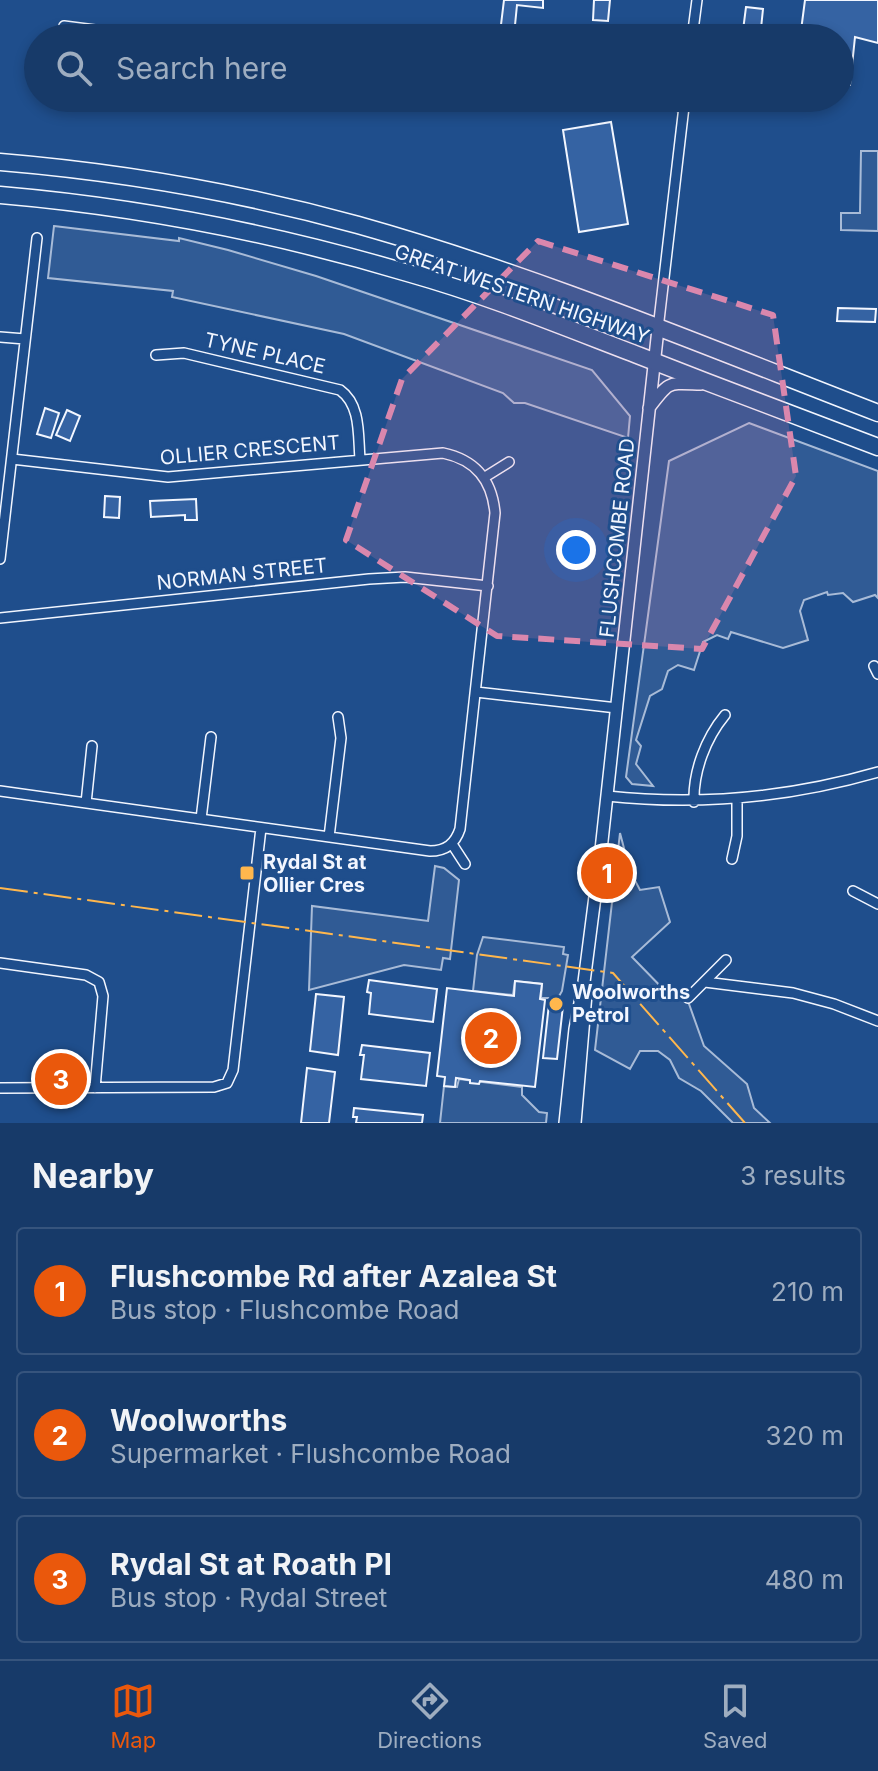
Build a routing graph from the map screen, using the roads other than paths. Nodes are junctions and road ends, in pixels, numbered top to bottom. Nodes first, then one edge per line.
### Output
1 (697, 0) edge
2 (694, 24) edge
3 (684, 112) edge
4 (0, 162) edge
5 (0, 195) edge
6 (37, 238) dead end
7 (658, 329) junction
8 (0, 337) edge
9 (25, 339) junction
10 (156, 355) dead end
11 (654, 362) junction
12 (713, 384) junction
13 (649, 408) junction
14 (878, 413) edge
15 (878, 447) edge
16 (12, 459) junction
17 (360, 459) junction
18 (509, 462) dead end
19 (485, 477) junction
20 (0, 559) edge
21 (488, 586) junction
22 (0, 618) edge
23 (476, 692) junction
24 (617, 708) junction
25 (725, 715) dead end
26 (338, 717) dead end
27 (211, 737) dead end
28 (92, 746) dead end
29 (878, 772) edge
30 (0, 791) edge
31 (607, 796) junction
32 (737, 800) junction
33 (694, 802) junction
34 (86, 803) junction
35 (201, 819) junction
36 (261, 828) junction
37 (329, 837) junction
38 (452, 844) junction
39 (732, 859) dead end
40 (465, 864) dead end
41 (853, 891) dead end
42 (878, 904) edge
43 (726, 960) dead end
44 (0, 963) edge
45 (584, 982) junction
46 (705, 982) junction
47 (688, 998) dead end
48 (878, 1021) edge
49 (0, 1088) edge
50 (95, 1088) junction
51 (565, 1123) edge
52 (575, 1123) edge

1 - 2 street
3 - 7 street, FLUSHCOMBE ROAD
4 - 7 highway, GREAT WESTERN HIGHWAY
5 - 11 highway, GREAT WESTERN HIGHWAY
6 - 9 street
7 - 11 street, FLUSHCOMBE ROAD
7 - 14 highway, GREAT WESTERN HIGHWAY
8 - 9 street
9 - 16 street
10 - 17 street, TYNE PLACE
11 - 12 highway, GREAT WESTERN HIGHWAY
11 - 13 street, FLUSHCOMBE ROAD
12 - 13 street
12 - 15 highway, GREAT WESTERN HIGHWAY
13 - 24 street, FLUSHCOMBE ROAD
16 - 17 street, OLLIER CRESCENT
16 - 20 street
17 - 19 street, OLLIER CRESCENT
18 - 19 street
19 - 21 street
21 - 22 street, NORMAN STREET
21 - 23 street
23 - 24 street
23 - 38 street
24 - 31 street, FLUSHCOMBE ROAD
25 - 33 street
26 - 37 street
27 - 35 street
28 - 34 street
29 - 32 street
30 - 34 street
31 - 33 street
31 - 45 street, FLUSHCOMBE ROAD
32 - 33 street
32 - 39 street
34 - 35 street
35 - 36 street
36 - 37 street
36 - 50 street
37 - 38 street
38 - 40 street
41 - 42 street
43 - 46 street
44 - 50 street
45 - 51 street, FLUSHCOMBE ROAD
45 - 52 street, FLUSHCOMBE ROAD
46 - 47 street
46 - 48 street
49 - 50 street

